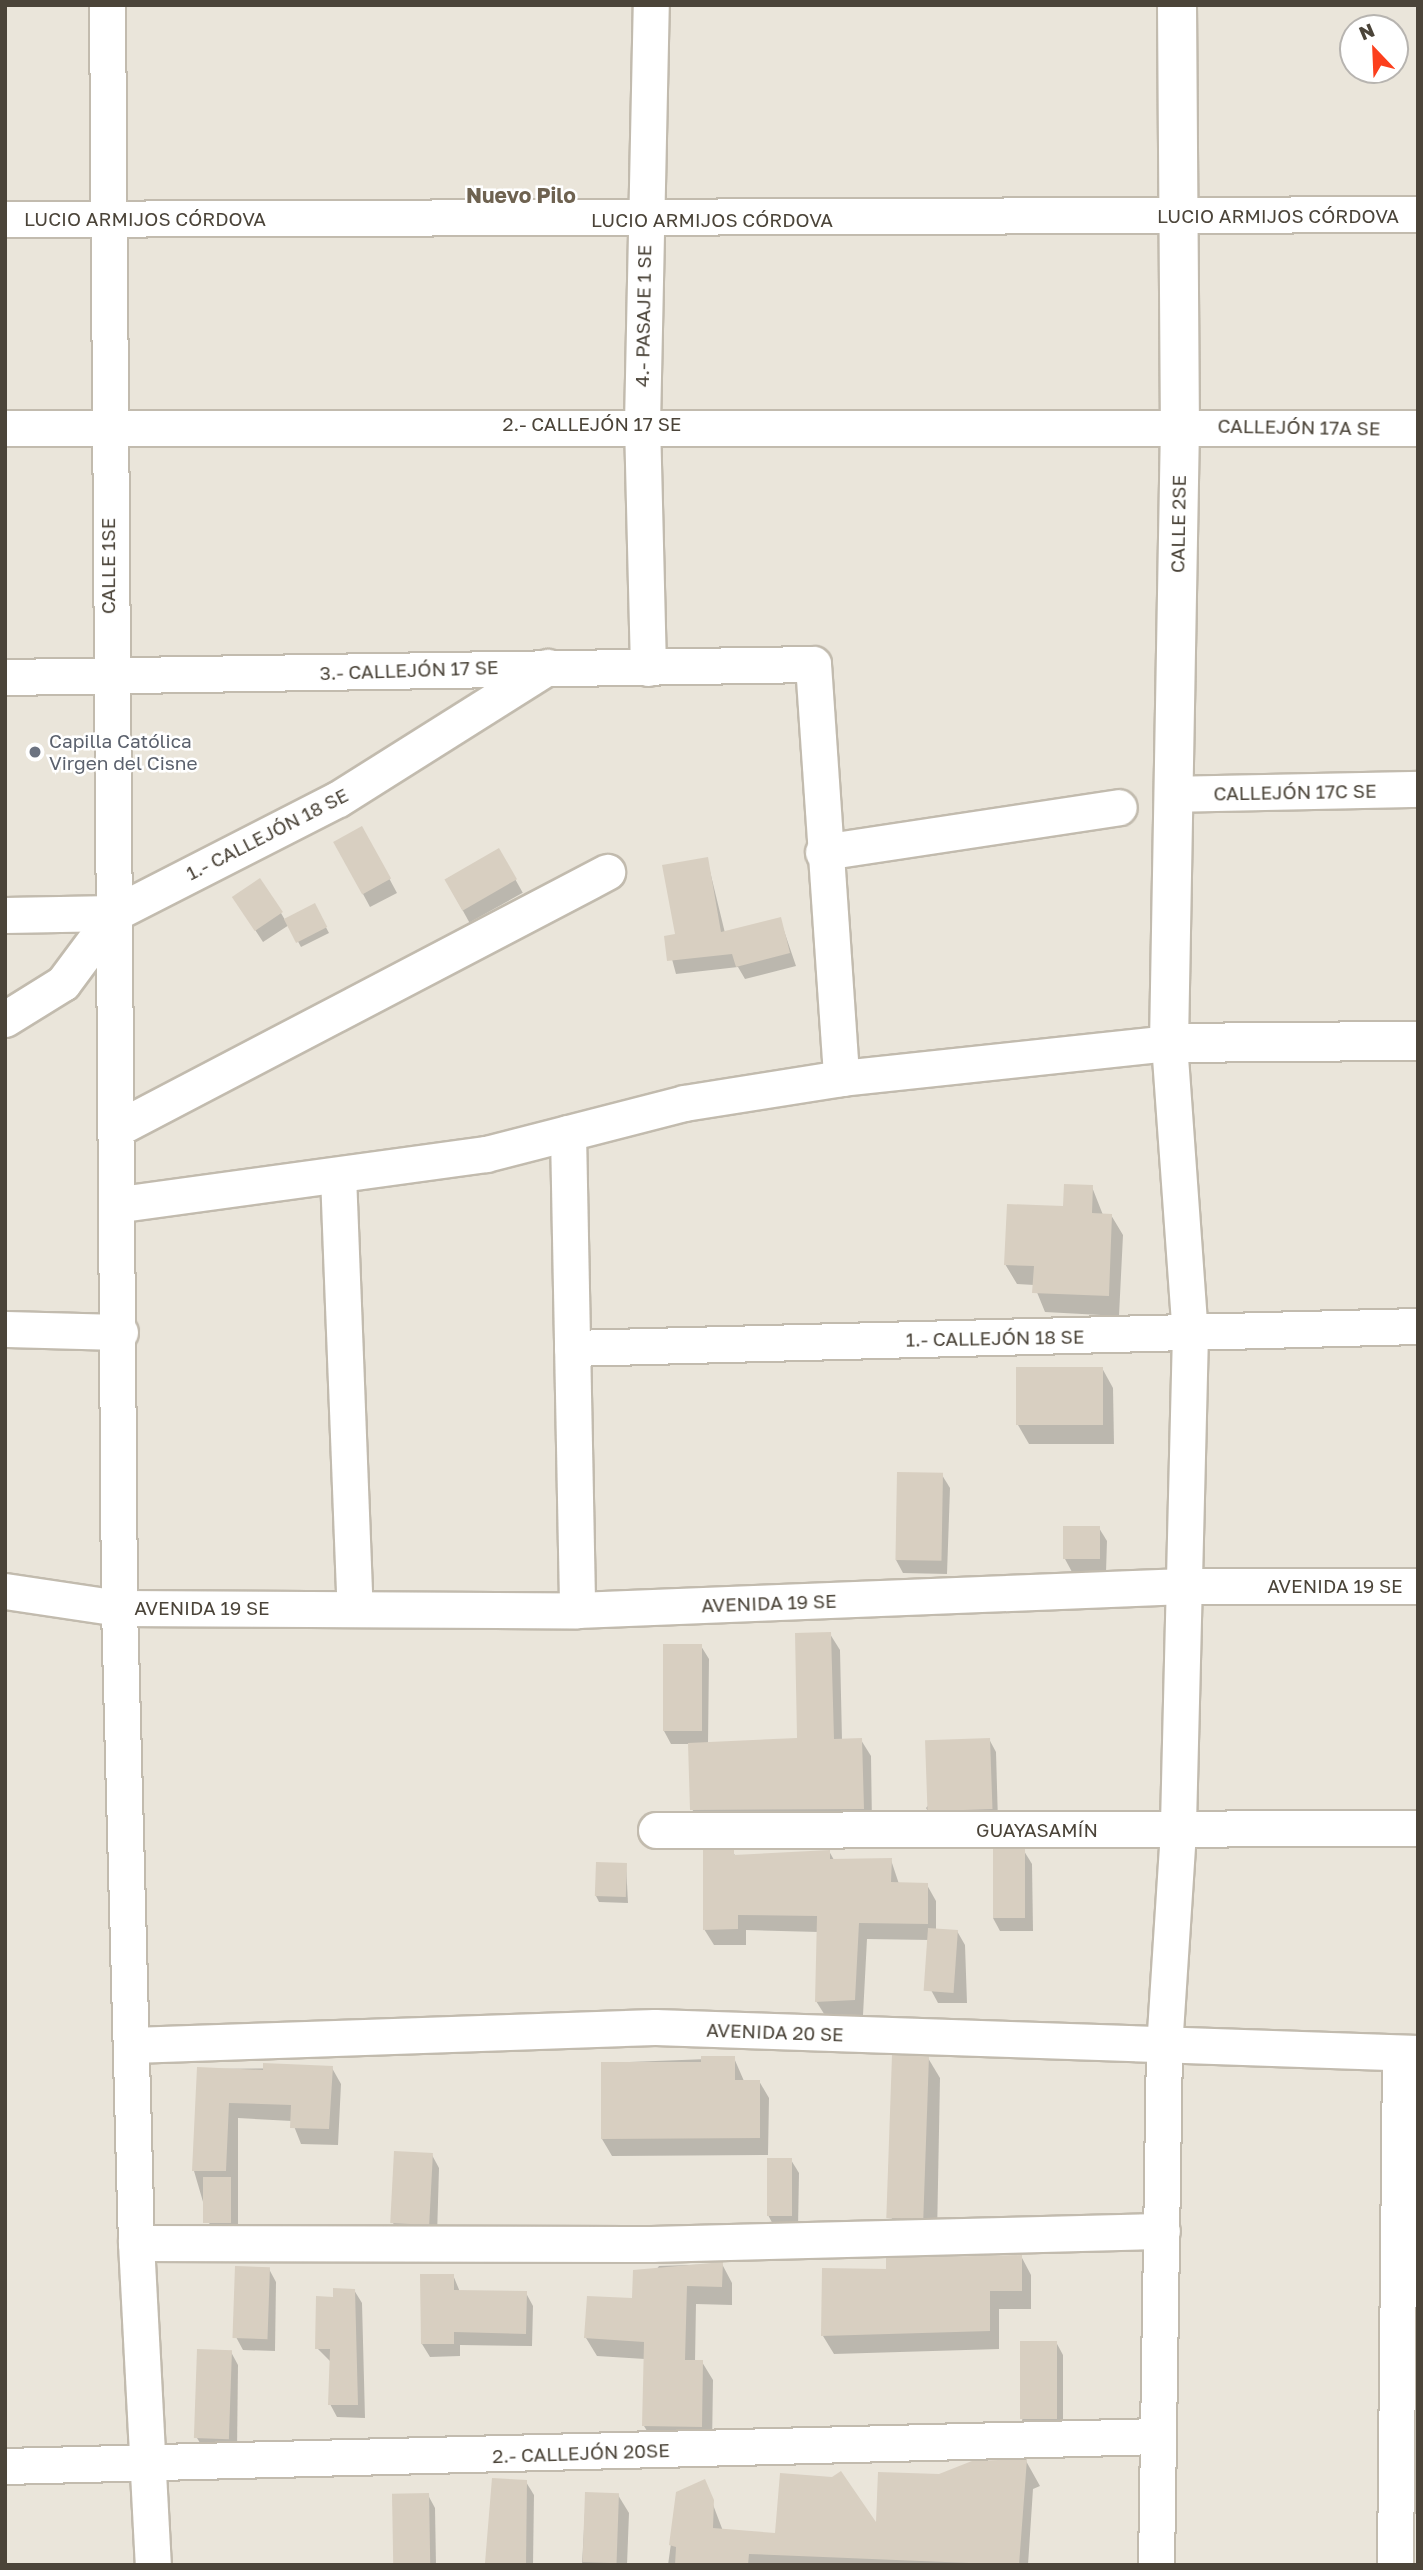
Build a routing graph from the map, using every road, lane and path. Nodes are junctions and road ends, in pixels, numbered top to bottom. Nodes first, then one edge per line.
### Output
1 (107, 5) edge
2 (651, 5) edge
3 (1177, 5) edge
4 (1418, 214) edge
5 (1174, 216) junction
6 (5, 219) edge
7 (108, 219) junction
8 (644, 221) junction
9 (642, 424) junction
10 (1180, 426) junction
11 (5, 428) edge
12 (108, 428) junction
13 (1418, 428) edge
14 (549, 667) junction
15 (648, 668) junction
16 (5, 677) edge
17 (108, 678) junction
18 (1418, 789) edge
19 (1172, 794) junction
20 (1119, 807) dead end
21 (822, 852) junction
22 (607, 872) dead end
23 (115, 913) junction
24 (5, 915) edge
25 (5, 1019) edge
26 (1418, 1041) edge
27 (1169, 1043) junction
28 (841, 1078) junction
29 (120, 1128) junction
30 (568, 1133) junction
31 (338, 1175) junction
32 (121, 1205) junction
33 (1418, 1326) edge
34 (5, 1329) edge
35 (120, 1332) junction
36 (1190, 1333) junction
37 (572, 1348) junction
38 (1185, 1586) junction
39 (1418, 1586) edge
40 (5, 1591) edge
41 (119, 1608) junction
42 (355, 1609) junction
43 (577, 1610) junction
44 (1418, 1828) edge
45 (656, 1830) dead end
46 (1178, 1831) junction
47 (132, 2045) junction
48 (1164, 2045) junction
49 (1409, 2053) edge
50 (1162, 2231) junction
51 (136, 2243) junction
52 (1407, 2283) edge
53 (1156, 2435) junction
54 (5, 2466) edge
55 (151, 2467) junction
56 (153, 2565) edge
57 (1156, 2565) edge
58 (1395, 2565) edge

1 - 7 street, CALLE 1SE
2 - 8 street, 4.- PASAJE 1 SE
3 - 5 street, CALLE 2SE
4 - 5 street, LUCIO ARMIJOS CÓRDOVA
5 - 8 street, LUCIO ARMIJOS CÓRDOVA
5 - 10 street, CALLE 2SE
6 - 7 street, LUCIO ARMIJOS CÓRDOVA
7 - 8 street, LUCIO ARMIJOS CÓRDOVA
7 - 12 street, CALLE 1SE
8 - 9 street, 4.- PASAJE 1 SE
9 - 10 street, 2.- CALLEJÓN 17 SE
9 - 12 street, 2.- CALLEJÓN 17 SE
9 - 15 street, 4.- PASAJE 1 SE
10 - 13 street, CALLEJÓN 17A SE
10 - 19 street, CALLE 2SE
11 - 12 street, 2.- CALLEJÓN 17 SE
12 - 17 street, CALLE 1SE
14 - 15 street, 3.- CALLEJÓN 17 SE
14 - 17 street, 3.- CALLEJÓN 17 SE
14 - 23 street, 1.- CALLEJÓN 18 SE
15 - 21 street, 3.- CALLEJÓN 17 SE
16 - 17 street, 3.- CALLEJÓN 17 SE
17 - 23 street, CALLE 1SE
18 - 19 street, CALLEJÓN 17C SE
19 - 27 street, CALLE 2SE
20 - 21 street
21 - 28 street
22 - 29 street
23 - 24 street
23 - 25 street, 1.- CALLEJÓN 18 SE
23 - 29 street, CALLE 1SE
26 - 27 street
27 - 28 street
27 - 36 street
28 - 30 street
29 - 32 street, CALLE 1SE
30 - 31 street
30 - 37 street
31 - 32 street
31 - 42 street
32 - 35 street, CALLE 1SE
33 - 36 street, 1.- CALLEJÓN 18 SE
34 - 35 street
35 - 41 street, CALLE 1SE
36 - 37 street, 1.- CALLEJÓN 18 SE
36 - 38 street
37 - 43 street
38 - 39 street, AVENIDA 19 SE
38 - 43 street, AVENIDA 19 SE
38 - 46 street
40 - 41 street, AVENIDA 19 SE
41 - 42 street, AVENIDA 19 SE
41 - 47 street, CALLE 1SE
42 - 43 street, AVENIDA 19 SE
44 - 46 street, GUAYASAMÍN
45 - 46 street, GUAYASAMÍN
46 - 48 street
47 - 48 street, AVENIDA 20 SE
47 - 51 street, CALLE 1SE
48 - 49 street, AVENIDA 20 SE
48 - 50 street
49 - 52 street
50 - 51 street
50 - 53 street
51 - 55 street, CALLE 1SE
52 - 58 street
53 - 55 street, 2.- CALLEJÓN 20SE
53 - 57 street
54 - 55 street, 2.- CALLEJÓN 20SE
55 - 56 street, CALLE 1SE

